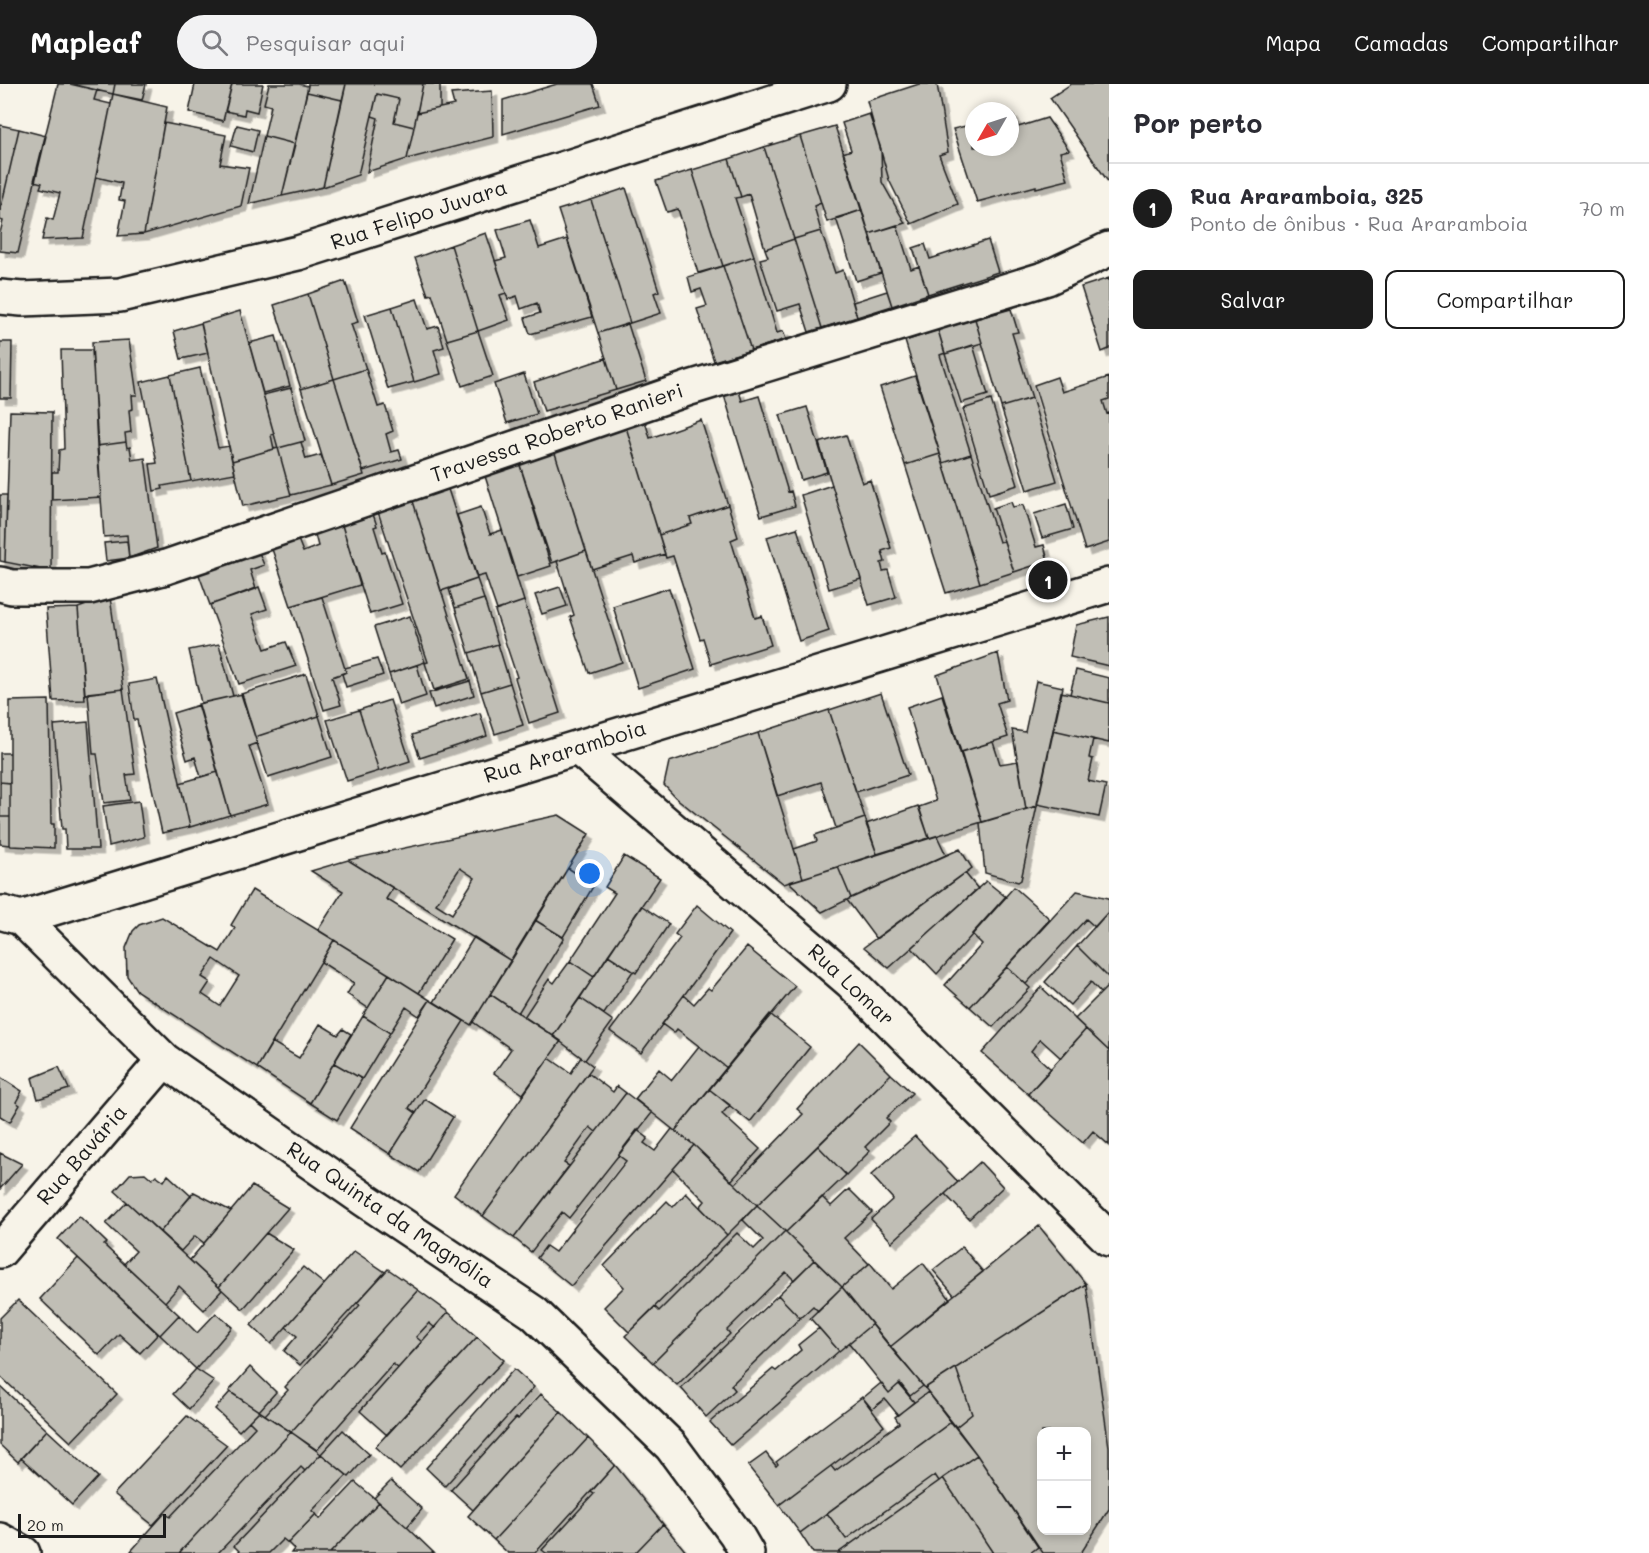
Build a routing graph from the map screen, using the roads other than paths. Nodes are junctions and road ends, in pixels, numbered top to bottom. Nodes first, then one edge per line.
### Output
1 (829, 84) edge
2 (1109, 249) edge
3 (0, 297) edge
4 (0, 584) edge
5 (1109, 585) edge
6 (578, 748) junction
7 (11, 915) edge
8 (164, 1060) junction
9 (1109, 1239) edge
10 (0, 1251) edge
11 (0, 1540) edge
12 (23, 1553) edge
13 (747, 1553) edge

1 - 3 street, Rua Felipo Juvara
2 - 4 street, Travessa Roberto Ranieri
5 - 6 street, Rua Araramboia
6 - 7 street, Rua Araramboia
6 - 9 street, Rua Lomar
7 - 8 street, Rua Quinta da Magnólia
8 - 10 street, Rua Bavária
8 - 13 street, Rua Quinta da Magnólia
11 - 12 street

